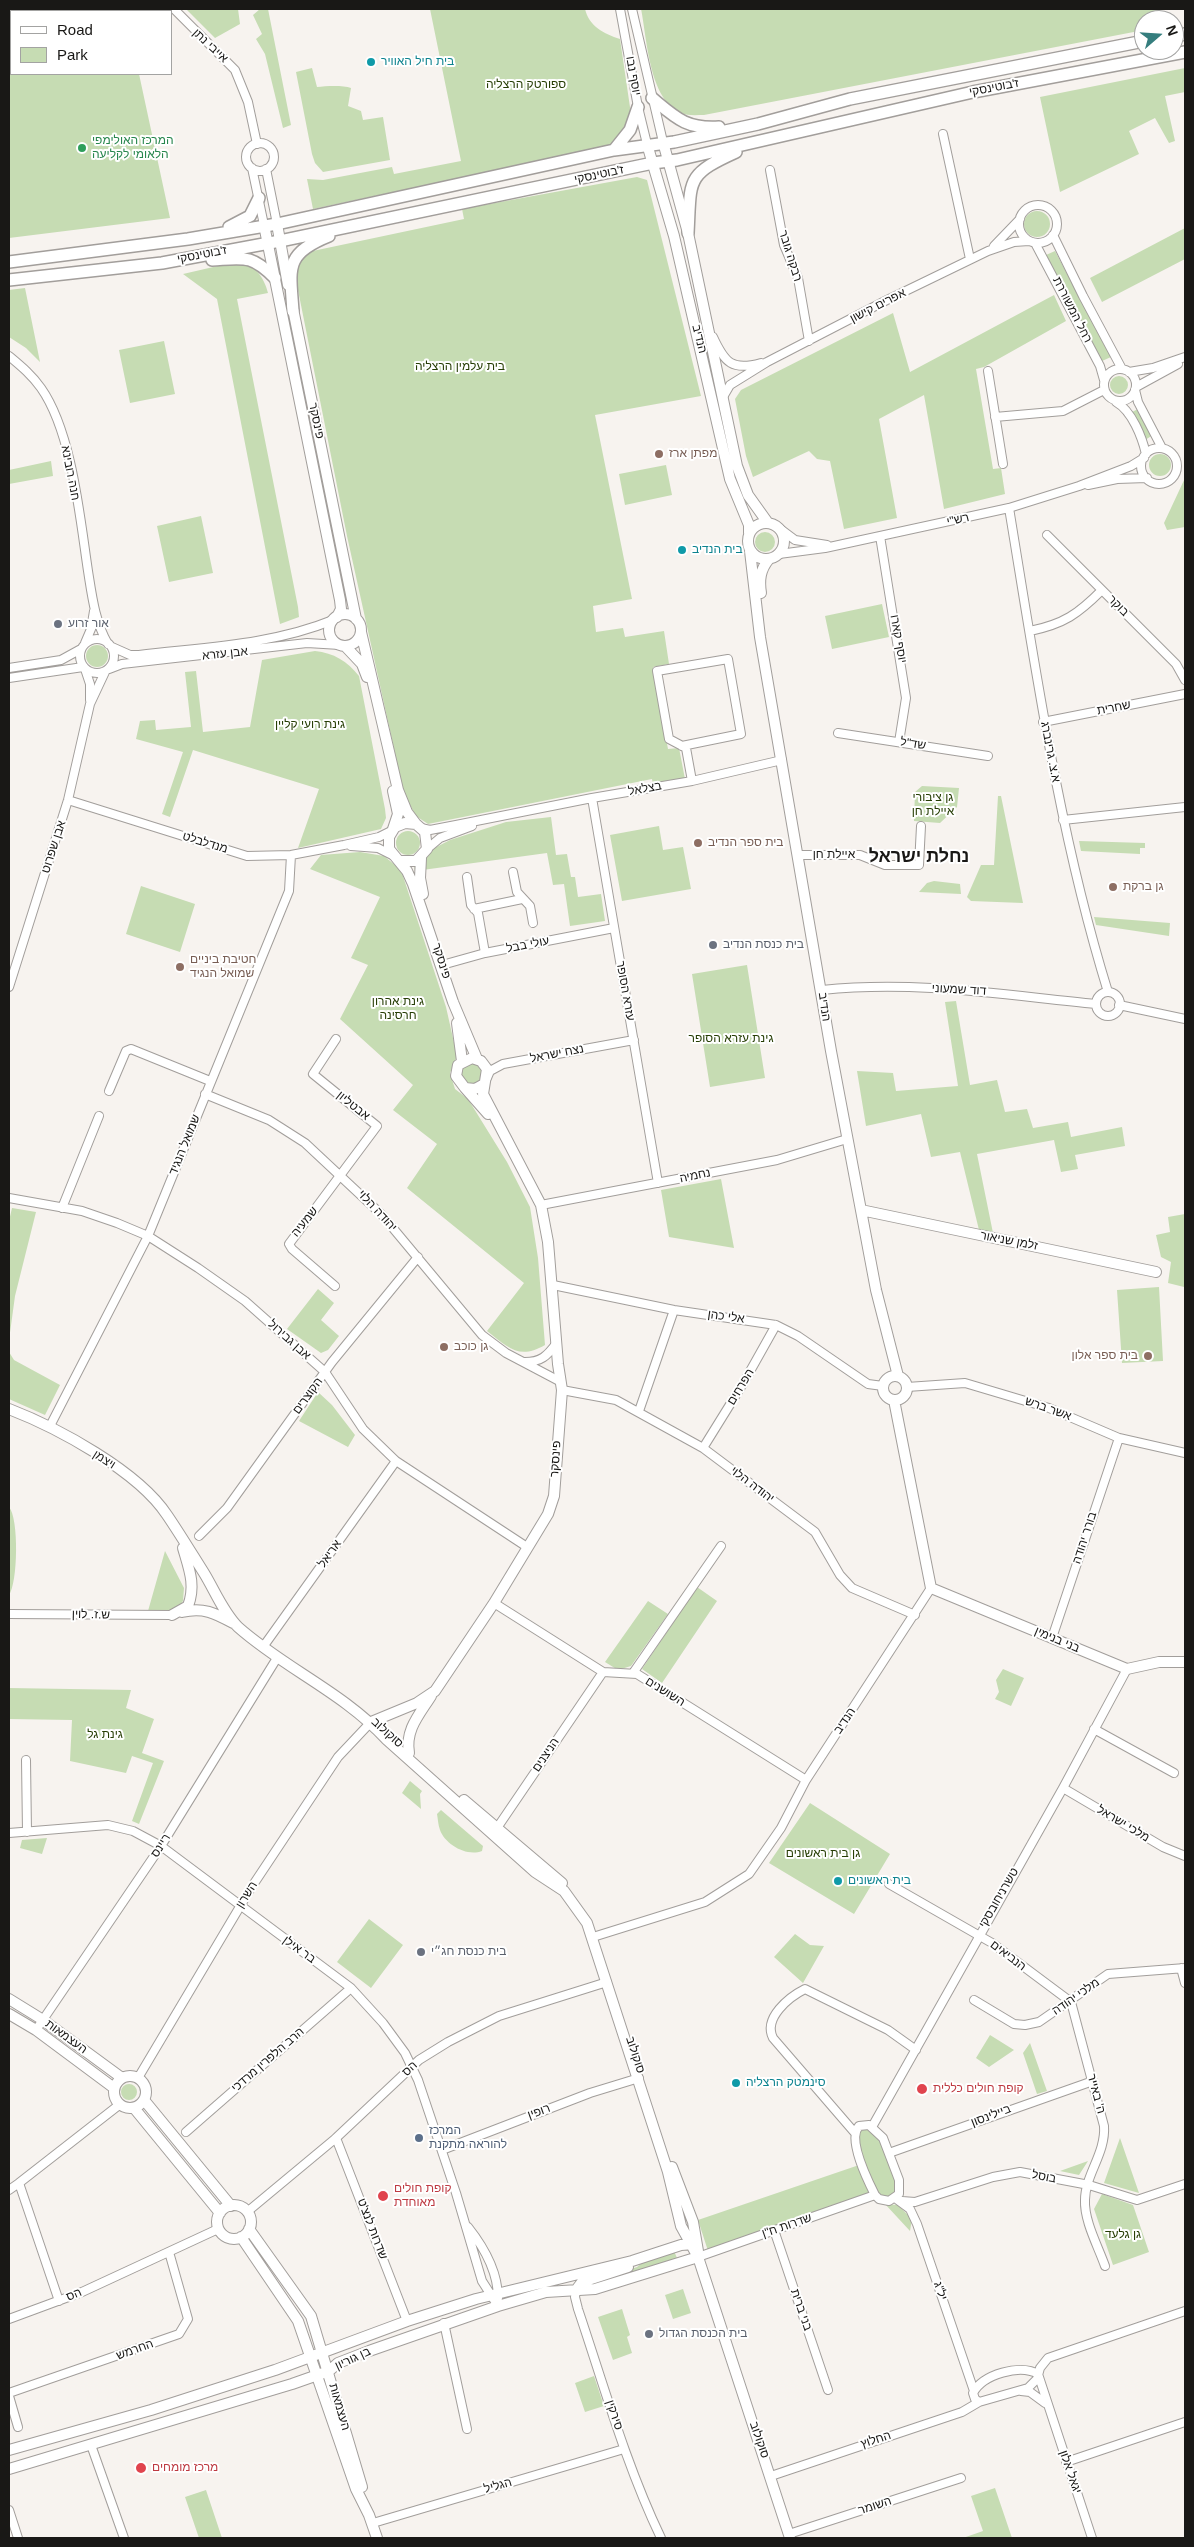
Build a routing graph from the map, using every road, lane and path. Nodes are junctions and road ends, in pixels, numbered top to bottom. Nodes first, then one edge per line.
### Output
1 (174, 9) edge
2 (620, 9) edge
3 (632, 9) edge
4 (1134, 43) edge
5 (1185, 52) edge
6 (652, 98) junction
7 (638, 107) junction
8 (758, 124) junction
9 (943, 134) dead end
10 (760, 141) junction
11 (663, 142) junction
12 (257, 144) junction
13 (647, 144) junction
14 (614, 150) junction
15 (668, 161) junction
16 (654, 163) junction
17 (252, 168) junction
18 (266, 170) junction
19 (770, 170) dead end
20 (259, 198) junction
21 (1020, 219) junction
22 (277, 224) junction
23 (264, 226) junction
24 (354, 226) junction
25 (688, 233) junction
26 (216, 234) junction
27 (1053, 235) junction
28 (280, 241) junction
29 (1032, 242) junction
30 (268, 243) junction
31 (988, 251) junction
32 (970, 259) junction
33 (9, 262) edge
34 (162, 262) junction
35 (275, 278) junction
36 (9, 280) edge
37 (294, 312) junction
38 (711, 334) junction
39 (809, 341) junction
40 (9, 356) edge
41 (1185, 359) edge
42 (768, 362) junction
43 (1126, 370) junction
44 (988, 371) dead end
45 (1104, 380) junction
46 (1136, 389) junction
47 (1104, 390) junction
48 (723, 397) junction
49 (1115, 401) junction
50 (995, 417) junction
51 (1162, 448) junction
52 (1145, 456) junction
53 (1003, 464) dead end
54 (1181, 464) edge
55 (1147, 478) junction
56 (1079, 486) junction
57 (1009, 508) junction
58 (768, 523) junction
59 (779, 528) junction
60 (749, 533) junction
61 (1047, 535) dead end
62 (880, 536) junction
63 (834, 545) junction
64 (750, 551) junction
65 (779, 554) junction
66 (769, 559) junction
67 (1102, 590) junction
68 (94, 606) junction
69 (335, 618) junction
70 (356, 619) junction
71 (1030, 631) junction
72 (361, 632) junction
73 (760, 637) junction
74 (83, 646) junction
75 (110, 646) junction
76 (342, 646) junction
77 (9, 668) edge
78 (84, 668) junction
79 (107, 670) junction
80 (9, 678) edge
81 (1185, 680) edge
82 (1185, 694) edge
83 (90, 704) junction
84 (1043, 722) junction
85 (838, 733) dead end
86 (899, 742) junction
87 (682, 746) junction
88 (988, 756) dead end
89 (782, 760) junction
90 (692, 781) junction
91 (592, 798) junction
92 (68, 800) junction
93 (1185, 807) edge
94 (507, 814) junction
95 (1063, 820) junction
96 (419, 826) junction
97 (920, 826) dead end
98 (392, 830) junction
99 (344, 845) junction
100 (424, 853) junction
101 (292, 855) junction
102 (798, 855) junction
103 (396, 858) junction
104 (514, 872) dead end
105 (466, 877) dead end
106 (522, 899) junction
107 (474, 909) junction
108 (427, 920) junction
109 (533, 923) dead end
110 (614, 928) junction
111 (485, 953) junction
112 (442, 965) junction
113 (9, 987) edge
114 (822, 990) junction
115 (1108, 992) junction
116 (454, 1002) junction
117 (1096, 1004) junction
118 (1119, 1005) junction
119 (1185, 1019) edge
120 (336, 1039) dead end
121 (634, 1040) junction
122 (477, 1059) junction
123 (462, 1061) junction
124 (486, 1081) junction
125 (210, 1082) junction
126 (465, 1088) junction
127 (109, 1091) dead end
128 (205, 1094) junction
129 (99, 1116) dead end
130 (502, 1133) junction
131 (847, 1139) junction
132 (342, 1175) junction
133 (658, 1183) junction
134 (9, 1198) edge
135 (541, 1205) junction
136 (62, 1208) junction
137 (861, 1210) junction
138 (148, 1236) junction
139 (418, 1257) junction
140 (1156, 1272) dead end
141 (553, 1285) junction
142 (335, 1286) dead end
143 (674, 1310) junction
144 (776, 1325) junction
145 (556, 1344) junction
146 (523, 1362) junction
147 (325, 1372) junction
148 (898, 1376) junction
149 (562, 1386) junction
150 (883, 1386) junction
151 (907, 1387) junction
152 (894, 1400) junction
153 (9, 1409) edge
154 (639, 1411) junction
155 (50, 1426) junction
156 (1119, 1438) junction
157 (703, 1448) junction
158 (1185, 1453) edge
159 (396, 1461) junction
160 (179, 1534) junction
161 (199, 1536) dead end
162 (721, 1546) dead end
163 (527, 1547) junction
164 (931, 1588) junction
165 (494, 1603) junction
166 (9, 1614) edge
167 (172, 1615) junction
168 (915, 1615) junction
169 (236, 1625) junction
170 (1052, 1638) junction
171 (263, 1647) junction
172 (277, 1658) junction
173 (1185, 1662) edge
174 (1127, 1669) junction
175 (602, 1672) junction
176 (633, 1673) junction
177 (435, 1691) junction
178 (352, 1708) joint
179 (373, 1721) junction
180 (1094, 1729) junction
181 (409, 1753) junction
182 (26, 1760) dead end
183 (1174, 1773) dead end
184 (806, 1780) junction
185 (1063, 1788) junction
186 (497, 1828) junction
187 (9, 1832) edge
188 (27, 1832) junction
189 (499, 1840) junction
190 (161, 1846) junction
191 (1185, 1856) edge
192 (889, 1884) dead end
193 (240, 1906) junction
194 (978, 1935) junction
195 (595, 1936) junction
196 (1183, 1968) edge
197 (608, 1982) junction
198 (1185, 1982) edge
199 (350, 1988) junction
200 (9, 1999) edge
201 (974, 2000) dead end
202 (1071, 2002) junction
203 (9, 2014) edge
204 (43, 2020) junction
205 (36, 2030) junction
206 (916, 2050) junction
207 (412, 2067) junction
208 (122, 2078) junction
209 (138, 2078) junction
210 (639, 2078) junction
211 (1093, 2081) junction
212 (114, 2088) junction
213 (144, 2100) junction
214 (119, 2105) junction
215 (134, 2108) junction
216 (872, 2127) junction
217 (186, 2132) dead end
218 (855, 2133) junction
219 (336, 2138) junction
220 (442, 2150) junction
221 (889, 2153) junction
222 (19, 2183) junction
223 (1185, 2184) edge
224 (1089, 2186) junction
225 (9, 2190) edge
226 (875, 2195) junction
227 (899, 2200) junction
228 (231, 2206) junction
229 (247, 2212) junction
230 (220, 2213) junction
231 (465, 2223) junction
232 (218, 2229) junction
233 (249, 2229) junction
234 (774, 2230) junction
235 (242, 2237) junction
236 (690, 2245) junction
237 (168, 2252) junction
238 (698, 2257) junction
239 (640, 2258) junction
240 (1105, 2266) dead end
241 (576, 2290) junction
242 (494, 2295) junction
243 (59, 2301) junction
244 (498, 2306) junction
245 (1185, 2312) edge
246 (9, 2319) edge
247 (407, 2321) junction
248 (444, 2323) junction
249 (324, 2353) junction
250 (311, 2357) junction
251 (329, 2371) junction
252 (1038, 2374) junction
253 (316, 2375) junction
254 (828, 2390) dead end
255 (974, 2391) junction
256 (1021, 2391) junction
257 (9, 2395) edge
258 (979, 2402) junction
259 (1048, 2407) junction
260 (1185, 2422) edge
261 (18, 2427) dead end
262 (468, 2429) dead end
263 (91, 2445) junction
264 (624, 2449) junction
265 (9, 2450) edge
266 (1066, 2462) junction
267 (9, 2469) edge
268 (771, 2476) junction
269 (961, 2478) dead end
270 (9, 2510) edge
271 (371, 2519) junction
272 (9, 2526) edge
273 (790, 2536) edge
274 (16, 2538) edge
275 (124, 2538) edge
276 (378, 2538) edge
277 (660, 2538) edge
278 (1092, 2538) edge

1 - 12 street, אייבי נתן
2 - 7 street, יוסף נבו
3 - 6 street, יוסף נבו
4 - 8 main road, ז'בוטינסקי
5 - 10 main road, ז'בוטינסקי
6 - 8 main road
6 - 11 street, יוסף נבו
7 - 13 street, יוסף נבו
7 - 14 main road
8 - 11 main road, ז'בוטינסקי
9 - 32 street
10 - 15 main road, ז'בוטינסקי
10 - 25 main road
11 - 13 main road, ז'בוטינסקי
11 - 15 street, הנדיב
12 - 17 street
12 - 18 street
13 - 14 main road, ז'בוטינסקי
13 - 16 street, הנדיב
14 - 22 main road, ז'בוטינסקי
15 - 16 main road, ז'בוטינסקי
15 - 25 street, הנדיב
16 - 24 main road, ז'בוטינסקי
16 - 60 street, הנדיב
17 - 18 street
17 - 20 street
18 - 22 street
19 - 39 street, רבקה גובר
20 - 23 street
20 - 26 main road
21 - 27 street
21 - 29 street
21 - 31 street, אפרים קישון
22 - 23 main road, ז'בוטינסקי
22 - 28 street, פינסקר
23 - 26 main road, ז'בוטינסקי
23 - 30 street, פינסקר
24 - 28 main road, ז'בוטינסקי
24 - 37 main road
25 - 38 street, הנדיב
26 - 33 main road, ז'בוטינסקי
27 - 29 street
27 - 43 street, רחל המשוררת
28 - 30 main road, ז'בוטינסקי
28 - 37 street, פינסקר
29 - 31 street, אפרים קישון
29 - 45 street, רחל המשוררת
30 - 34 main road, ז'בוטינסקי
30 - 35 street, פינסקר
31 - 32 street, אפרים קישון
32 - 39 street, אפרים קישון
34 - 35 main road
34 - 36 main road, ז'בוטינסקי
35 - 69 street, פינסקר
37 - 70 street, פינסקר
38 - 42 street, אפרים קישון
38 - 48 street, הנדיב
39 - 42 street, אפרים קישון
40 - 68 street, חנה רובינא
41 - 43 street
41 - 46 street
42 - 48 street, אפרים קישון
43 - 45 street
43 - 46 street
44 - 50 street
45 - 47 street
46 - 49 street
46 - 51 street
47 - 49 street
47 - 50 street
48 - 58 street, הנדיב
49 - 52 street
50 - 53 street
51 - 52 street
51 - 54 street
52 - 55 street
52 - 56 street, רש"י
54 - 55 street
55 - 56 street, רש"י
56 - 57 street, רש"י
57 - 62 street, רש"י
57 - 71 street, א.צ. גרינברג
58 - 59 street
58 - 60 street
59 - 63 street, רש"י
59 - 65 street
60 - 64 street
61 - 67 street, בוקר
62 - 63 street, רש"י
62 - 86 street, יוסף קארו
63 - 65 street, רש"י
64 - 66 street
64 - 73 street, הנדיב
65 - 66 street
66 - 73 street, הנדיב
67 - 71 street
67 - 81 street, בוקר
68 - 74 street, חנה רובינא
68 - 75 street, חנה רובינא
69 - 70 street
69 - 75 street, אבן עזרא
69 - 76 street
70 - 72 street
71 - 84 street, א.צ. גרינברג
72 - 76 street
72 - 96 street
73 - 89 street, הנדיב
74 - 75 street
74 - 77 street
74 - 78 street
75 - 79 street
76 - 79 street, אבן עזרא
76 - 98 street
78 - 79 street
78 - 80 street
78 - 83 street, אבן שפרוט
79 - 83 street, אבן שפרוט
82 - 84 street, שחרית
83 - 92 street, אבן שפרוט
84 - 95 street, א.צ. גרינברג
85 - 86 street, שד"ל
86 - 88 street, שד"ל
87 - 87 street
87 - 90 street
89 - 90 street, בצלאל
89 - 102 street, הנדיב
90 - 91 street, בצלאל
91 - 94 street, בצלאל
91 - 110 street, עזרא הסופר
92 - 101 street, מנדלבלט
92 - 113 street, אבן שפרוט
93 - 95 street
94 - 96 street, בצלאל
94 - 100 street, בצלאל
95 - 115 street, א.צ. גרינברג
96 - 98 street
96 - 100 street
97 - 102 street, איילת חן
98 - 99 street, מנדלבלט
98 - 103 street
99 - 101 street, מנדלבלט
99 - 103 street, מנדלבלט
100 - 103 street
100 - 108 street, פינסקר
101 - 125 street, שמואל הנגיד
102 - 114 street, הנדיב
103 - 108 street, פינסקר
104 - 106 street
105 - 107 street
106 - 107 street
106 - 109 street
107 - 111 street
108 - 112 street, פינסקר
110 - 111 street, עולי בבל
110 - 121 street, עזרא הסופר
111 - 112 street, עולי בבל
112 - 116 street, פינסקר
114 - 117 street, דוד שמעוני
114 - 131 street, הנדיב
115 - 117 street
115 - 118 street
116 - 122 street, פינסקר
116 - 123 street, פינסקר
117 - 118 street
118 - 119 street
120 - 132 street, אבטליון
121 - 124 street, נצח ישראל
121 - 133 street, עזרא הסופר
122 - 123 street
122 - 124 street
123 - 126 street
124 - 126 street
124 - 130 street, פינסקר
125 - 127 street
125 - 128 street, שמואל הנגיד
126 - 130 street, פינסקר
128 - 132 street, יהודה הלוי
128 - 138 street, שמואל הנגיד
129 - 136 street
130 - 135 street, פינסקר
131 - 133 street, נחמיה
131 - 137 street, הנדיב
132 - 139 street, יהודה הלוי
132 - 142 street, שמעיה
133 - 135 street, נחמיה
134 - 136 street, אבן גבירול
135 - 141 street, פינסקר
136 - 138 street, אבן גבירול
137 - 140 street, זלמן שניאור
137 - 148 street, הנדיב
138 - 147 street, אבן גבירול
138 - 155 street, שמואל הנגיד
139 - 146 street, יהודה הלוי
139 - 147 street, הקוצרים
141 - 143 street, אלי כהן
141 - 145 street, פינסקר
143 - 144 street, אלי כהן
143 - 154 street
144 - 150 street, אלי כהן
144 - 157 street, הפרחים
145 - 146 street
145 - 149 street, פינסקר
146 - 149 street, יהודה הלוי
147 - 159 street, אבן גבירול
147 - 161 street, הקוצרים
148 - 150 street
148 - 151 street
149 - 154 street, יהודה הלוי
149 - 163 street, פינסקר
150 - 152 street
151 - 152 street
151 - 156 street, אשר ברש
152 - 164 street
153 - 155 street, ויצמן
154 - 157 street, יהודה הלוי
155 - 160 street, ויצמן
156 - 158 street, אשר ברש
156 - 170 street, בורר יהודה
157 - 168 street, יהודה הלוי
159 - 163 street, אבן גבירול
159 - 171 street, אריאל
160 - 167 street, ויצמן
160 - 169 street, ויצמן
162 - 176 street
163 - 165 street, פינסקר
164 - 168 street, הנדיב
164 - 170 street, בני בנימין
165 - 175 street
165 - 177 street, פינסקר
166 - 167 street, ש.ז. לוין
167 - 169 street, ויצמן
168 - 184 street, הנדיב
169 - 171 street, ויצמן
170 - 174 street, בני בנימין
171 - 172 street, ויצמן
172 - 178 street, ויצמן
172 - 190 street, ריינס
173 - 174 street
174 - 180 street, טשרניחובסקי
175 - 176 street, השושנים
175 - 186 street, הניצנים
176 - 184 street, השושנים
177 - 179 street, פינסקר
177 - 181 street
178 - 179 street, סוקולוב
179 - 181 street, סוקולוב
179 - 189 street, סוקולוב
179 - 193 street, השרון
180 - 183 street
180 - 185 street, טשרניחובסקי
181 - 186 street, סוקולוב
182 - 188 street
184 - 195 street, הנדיב
185 - 191 street, מלכי ישראל
185 - 194 street, טשרניחובסקי
186 - 189 street
186 - 195 street, סוקולוב
187 - 188 street, בר אילן
188 - 190 street, בר אילן
189 - 195 street, סוקולוב
190 - 193 street, בר אילן
190 - 204 street, ריינס
192 - 194 street, הנביאים
193 - 199 street, בר אילן
193 - 209 street, השרון
194 - 202 street, הנביאים
194 - 206 street, טשרניחובסקי
195 - 197 street, סוקולוב
195 - 236 street, סוקולוב
196 - 198 street
196 - 202 street, מלכי יהודה
197 - 207 street, הס
197 - 210 street, סוקולוב
199 - 207 street, בר אילן
199 - 217 street, הרב הלפרין מרדכי
200 - 204 street, העצמאות
201 - 202 street, מלכי יהודה
202 - 211 street, ה' באייר
203 - 205 street, העצמאות
204 - 205 street, ריינס
204 - 208 street, העצמאות
205 - 212 street, העצמאות
206 - 216 street, טשרניחובסקי
206 - 218 street
207 - 219 street, הס
207 - 220 street, בר אילן
208 - 209 street
208 - 212 street
209 - 213 street
210 - 220 street, רופין
210 - 236 street, סוקולוב
211 - 221 street, ביילינסון
211 - 224 street, ה' באייר
212 - 214 street
213 - 215 street
213 - 228 street
214 - 215 street
214 - 222 street
215 - 230 street
216 - 218 street
216 - 221 street
218 - 226 street
219 - 229 street, הס
219 - 247 street, שדרות לנצ'ט
220 - 231 street, בר אילן
221 - 227 street
222 - 225 street
222 - 243 street
223 - 224 street, בוסל
224 - 227 street, בוסל
224 - 240 street, ה' באייר
226 - 227 street, בוסל
226 - 234 street, שדרות ח"ן
227 - 255 street, יל"ג
228 - 229 street
228 - 230 street
229 - 233 street
230 - 232 street
231 - 242 street, בר אילן
231 - 242 street, בר אילן
232 - 235 street
232 - 237 street, הס
233 - 235 street
233 - 249 street, העצמאות
234 - 238 street, שדרות ח"ן
234 - 254 street, בני ברית
235 - 250 street, העצמאות
236 - 238 street, סוקולוב
236 - 239 street, בן גוריון
237 - 243 street, הס
237 - 257 street, החרמש
238 - 241 street, בן גוריון
238 - 268 street, סוקולוב
239 - 241 street
239 - 242 street, בן גוריון
241 - 244 street, בן גוריון
241 - 264 street, סירקין
242 - 244 street, בר אילן
242 - 247 street, בן גוריון
243 - 246 street, הס
244 - 248 street, בן גוריון
245 - 252 street
247 - 249 street, בן גוריון
248 - 251 street, בן גוריון
248 - 262 street
249 - 250 street, בן גוריון
249 - 251 street, העצמאות
250 - 253 street, העצמאות
250 - 265 street, בן גוריון
251 - 253 street, בן גוריון
251 - 271 street, העצמאות
252 - 255 street
252 - 256 street
252 - 259 street, יגאל אלון
253 - 263 street, בן גוריון
253 - 271 street, העצמאות
255 - 258 street, יל"ג
256 - 258 street, החלוץ
256 - 259 street
257 - 261 street
258 - 268 street, החלוץ
259 - 266 street, יגאל אלון
260 - 266 street
263 - 267 street, בן גוריון
263 - 275 street
264 - 271 street, הגליל
264 - 277 street, סירקין
266 - 278 street, יגאל אלון
268 - 273 street, סוקולוב
269 - 273 street, השומר
270 - 274 street
271 - 276 street, העצמאות
272 - 274 street

